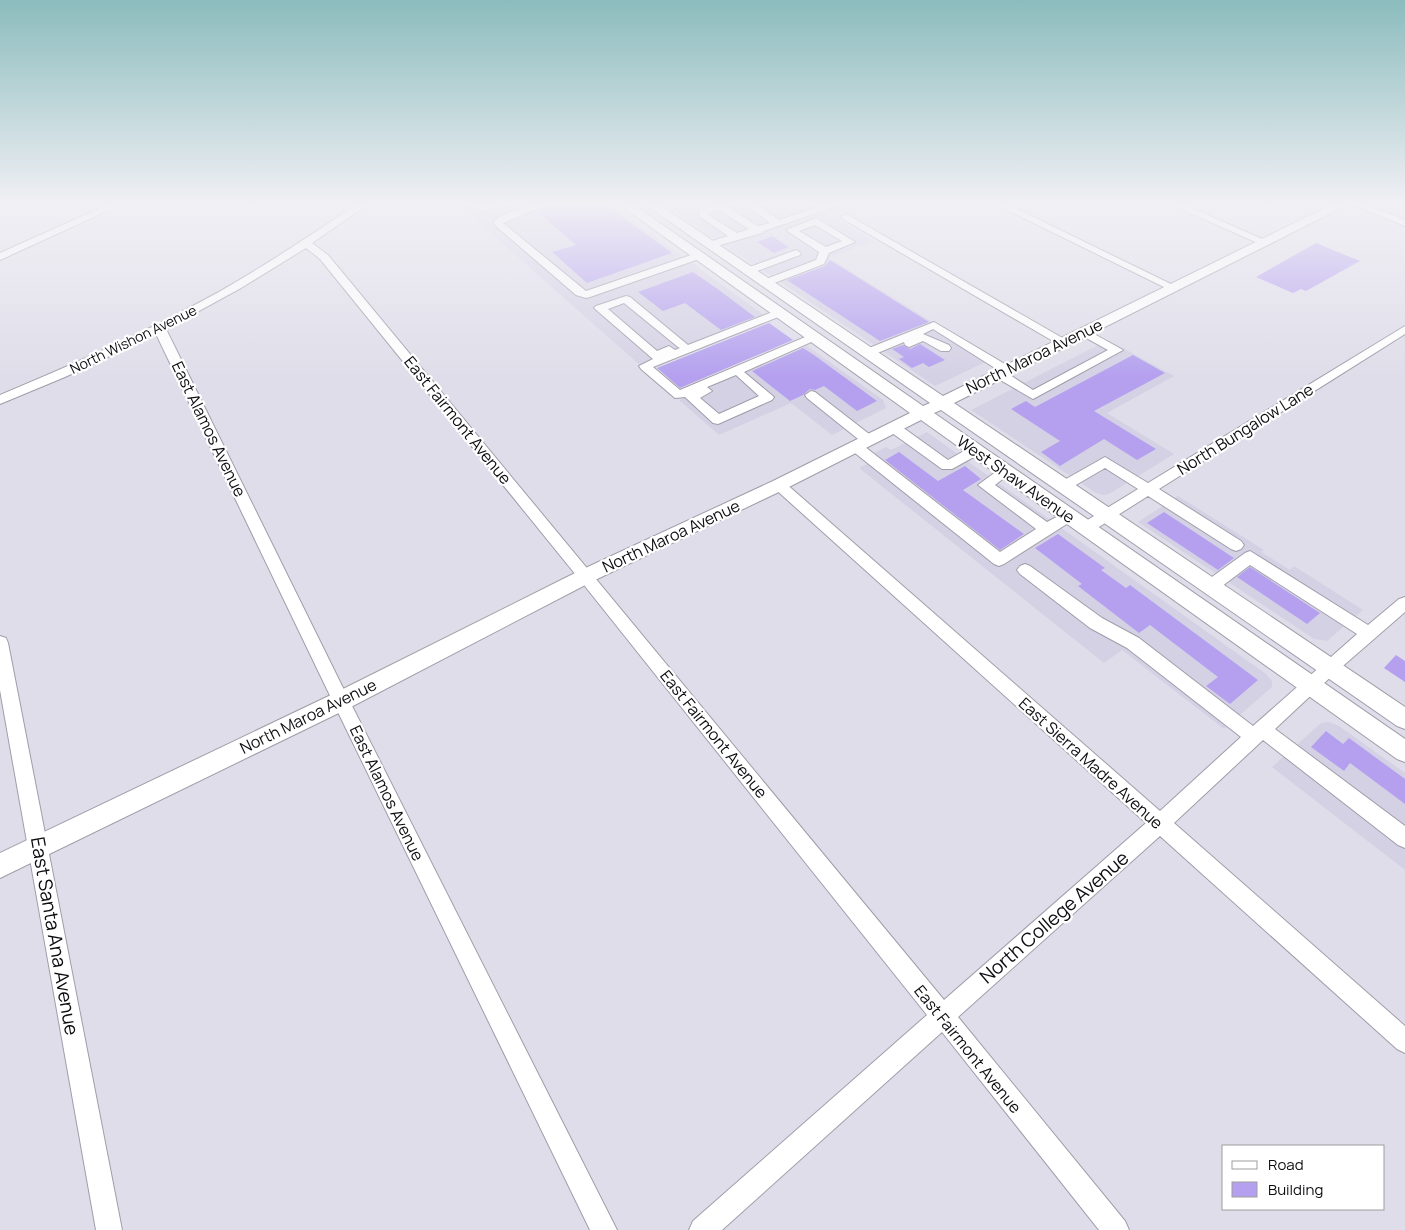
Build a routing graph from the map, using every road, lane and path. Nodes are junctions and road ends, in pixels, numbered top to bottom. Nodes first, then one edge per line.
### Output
1 (275, 262) edge
2 (328, 262) edge
3 (545, 262) edge
4 (680, 262) edge
5 (707, 262) edge
6 (735, 262) edge
7 (771, 262) edge
8 (819, 262) edge
9 (924, 262) edge
10 (1121, 262) edge
11 (1222, 262) edge
12 (748, 271) junction
13 (765, 283) junction
14 (1172, 287) junction
15 (776, 311) junction
16 (159, 327) junction
17 (1405, 329) edge
18 (1083, 332) junction
19 (818, 340) junction
20 (1062, 342) junction
21 (682, 345) junction
22 (945, 348) dead end
23 (872, 356) junction
24 (1002, 372) junction
25 (742, 375) junction
26 (811, 395) dead end
27 (0, 400) edge
28 (941, 402) junction
29 (922, 412) junction
30 (893, 427) junction
31 (861, 443) junction
32 (976, 450) junction
33 (1006, 471) junction
34 (779, 485) junction
35 (1064, 486) junction
36 (1148, 489) junction
37 (1106, 515) junction
38 (1068, 516) junction
39 (1086, 528) junction
40 (1047, 530) junction
41 (1236, 545) dead end
42 (1025, 570) dead end
43 (586, 576) junction
44 (1211, 586) junction
45 (1405, 603) edge
46 (1369, 634) junction
47 (0, 643) edge
48 (1330, 667) junction
49 (1310, 685) junction
50 (341, 701) junction
51 (1405, 718) edge
52 (1258, 733) junction
53 (1405, 752) edge
54 (1159, 824) junction
55 (1405, 838) edge
56 (38, 846) junction
57 (0, 866) edge
58 (941, 1016) junction
59 (1405, 1041) edge
60 (109, 1230) edge
61 (604, 1230) edge
62 (702, 1230) edge
63 (1116, 1230) edge

1 - 16 street, North Wishon Avenue
2 - 43 street, East Fairmont Avenue
3 - 4 street
5 - 15 main road, West Shaw Avenue
6 - 12 main road, West Shaw Avenue
7 - 12 street
8 - 13 street
9 - 20 street
10 - 14 street
11 - 14 main road, North Maroa Avenue
12 - 13 main road, West Shaw Avenue
13 - 23 main road, West Shaw Avenue
14 - 18 main road, North Maroa Avenue
15 - 19 main road, West Shaw Avenue
15 - 19 street
15 - 21 street
16 - 27 street, North Wishon Avenue
16 - 50 street, East Alamos Avenue
17 - 36 street, North Bungalow Lane
18 - 20 main road, North Maroa Avenue
18 - 24 street
19 - 25 street
19 - 29 main road, West Shaw Avenue
20 - 24 main road, North Maroa Avenue
21 - 21 street
22 - 23 street
23 - 24 street
23 - 28 main road, West Shaw Avenue
24 - 28 main road, North Maroa Avenue
25 - 25 street
26 - 31 street
28 - 29 main road, North Maroa Avenue
28 - 35 main road, West Shaw Avenue
29 - 30 main road, North Maroa Avenue
29 - 32 main road, West Shaw Avenue
30 - 31 main road, North Maroa Avenue
30 - 32 street
31 - 34 main road, North Maroa Avenue
31 - 40 street
32 - 33 main road, West Shaw Avenue
33 - 38 main road, West Shaw Avenue
33 - 40 street
34 - 43 main road, North Maroa Avenue
34 - 54 street, East Sierra Madre Avenue
35 - 36 street
35 - 37 main road, West Shaw Avenue
36 - 37 street, North Bungalow Lane
36 - 41 street
37 - 39 street, North Bungalow Lane
37 - 44 main road, West Shaw Avenue
38 - 39 main road, West Shaw Avenue
38 - 40 street
39 - 49 main road, West Shaw Avenue
42 - 52 street
43 - 50 main road, North Maroa Avenue
43 - 58 street, East Fairmont Avenue
44 - 46 street
44 - 48 main road, West Shaw Avenue
45 - 46 street, North College Avenue
46 - 48 street, North College Avenue
47 - 56 street, East Santa Ana Avenue
48 - 49 street, North College Avenue
48 - 51 main road, West Shaw Avenue
49 - 52 street, North College Avenue
49 - 53 main road, West Shaw Avenue
50 - 56 main road, North Maroa Avenue
50 - 61 street, East Alamos Avenue
52 - 54 street, North College Avenue
52 - 55 street
54 - 58 street, North College Avenue
54 - 59 street, East Sierra Madre Avenue
56 - 57 main road, North Maroa Avenue
56 - 60 street, East Santa Ana Avenue
58 - 62 street, North College Avenue
58 - 63 street, East Fairmont Avenue

